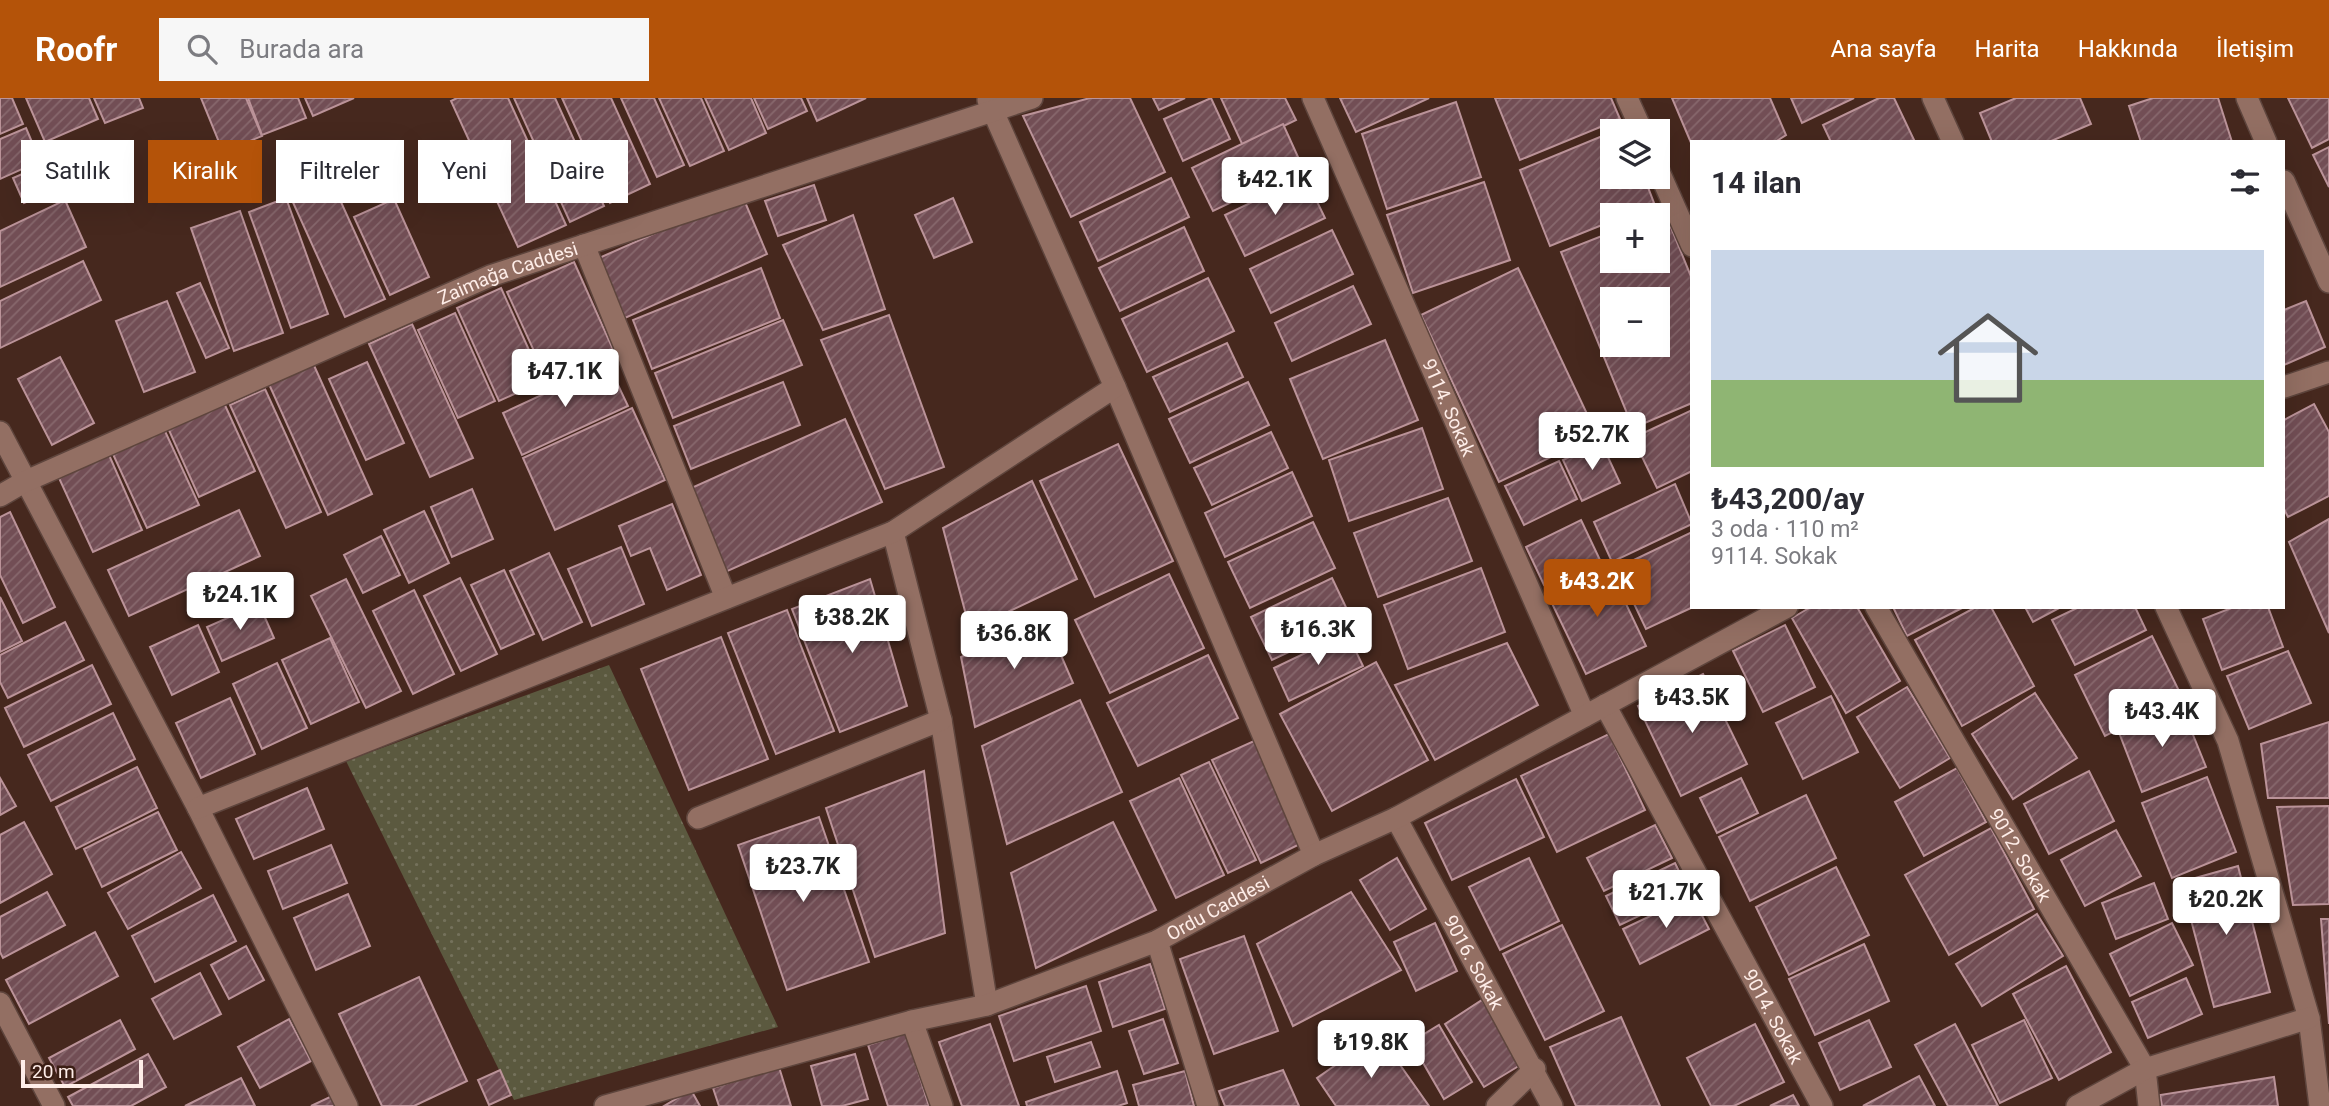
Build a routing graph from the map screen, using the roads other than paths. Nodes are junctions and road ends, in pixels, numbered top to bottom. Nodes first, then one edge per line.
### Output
1 (1032, 98) edge
2 (1313, 98) edge
3 (1627, 98) edge
4 (1933, 98) edge
5 (2247, 98) edge
6 (990, 105) edge
7 (1637, 119) edge
8 (1953, 140) edge
9 (2265, 140) edge
10 (2285, 183) edge
11 (1667, 189) edge
12 (1690, 241) edge
13 (584, 245) junction
14 (2329, 282) edge
15 (2329, 372) edge
16 (1115, 387) junction
17 (2285, 387) edge
18 (0, 432) edge
19 (24, 482) junction
20 (0, 496) edge
21 (893, 532) junction
22 (726, 598) junction
23 (1783, 609) edge
24 (1878, 609) edge
25 (2167, 609) edge
26 (1605, 705) junction
27 (1585, 716) junction
28 (941, 720) junction
29 (198, 808) junction
30 (698, 818) dead end
31 (1396, 818) junction
32 (1314, 855) junction
33 (1157, 941) junction
34 (0, 1003) edge
35 (986, 1004) junction
36 (2309, 1018) junction
37 (912, 1021) junction
38 (1535, 1069) junction
39 (2146, 1069) junction
40 (54, 1106) edge
41 (347, 1106) edge
42 (606, 1106) edge
43 (942, 1106) edge
44 (1208, 1106) edge
45 (1497, 1106) edge
46 (1552, 1106) edge
47 (1822, 1106) edge
48 (2077, 1106) edge
49 (2150, 1106) edge
50 (2320, 1106) edge

1 - 6 street, Zaimağa Caddesi
2 - 27 street, 9114. Sokak
3 - 7 street
4 - 8 street
5 - 9 street
6 - 13 street, Zaimağa Caddesi
6 - 16 street
10 - 14 street
11 - 12 street
13 - 19 street, Zaimağa Caddesi
13 - 22 street
15 - 17 street
16 - 21 street
16 - 32 street
18 - 19 street
19 - 20 street, Zaimağa Caddesi
19 - 29 street
21 - 22 street
21 - 28 street
22 - 29 street
23 - 26 street, Ordu Caddesi
24 - 39 street, 9012. Sokak
25 - 36 street
26 - 27 street, Ordu Caddesi
26 - 47 street, 9014. Sokak
27 - 31 street, Ordu Caddesi
28 - 30 street
28 - 35 street
29 - 41 street
31 - 32 street, Ordu Caddesi
31 - 38 street, 9016. Sokak
32 - 33 street, Ordu Caddesi
33 - 35 street, Ordu Caddesi
33 - 44 street
34 - 40 street
35 - 37 street, Ordu Caddesi
36 - 39 street
36 - 50 street
37 - 42 street, Ordu Caddesi
37 - 43 street
38 - 45 street
38 - 46 street, 9016. Sokak
39 - 48 street
39 - 49 street, 9012. Sokak

